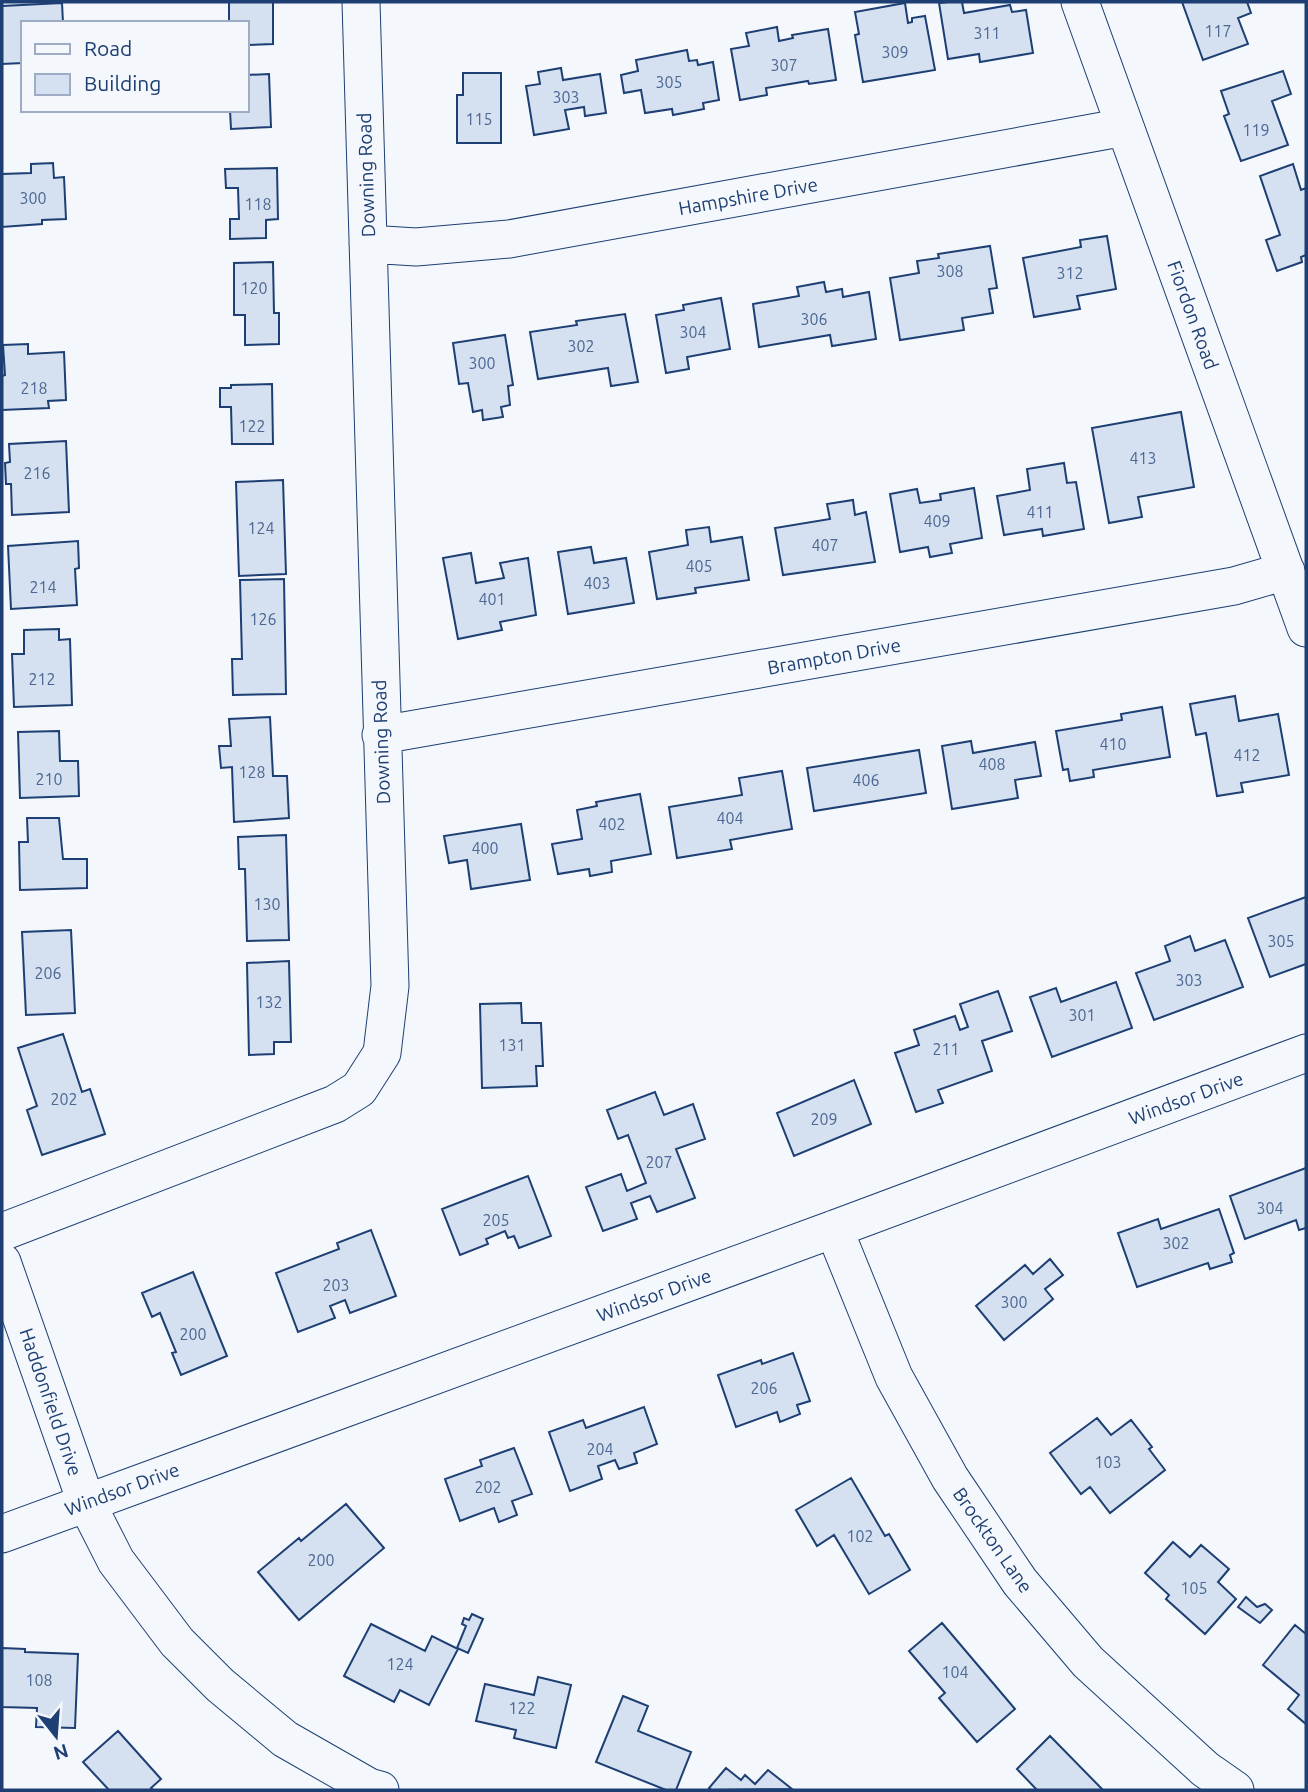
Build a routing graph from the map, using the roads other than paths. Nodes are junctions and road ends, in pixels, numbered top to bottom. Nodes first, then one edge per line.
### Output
1 (361, 2) edge
2 (1080, 2) edge
3 (1125, 127) junction
4 (368, 244) junction
5 (1286, 571) junction
6 (1306, 628) edge
7 (381, 735) junction
8 (1306, 1054) edge
9 (834, 1229) junction
10 (2, 1232) edge
11 (2, 1262) edge
12 (86, 1502) junction
13 (2, 1534) edge
14 (372, 1789) edge
15 (1235, 1790) edge

1 - 4 street, Downing Road
2 - 3 street, Fiordon Road
3 - 4 street, Hampshire Drive
3 - 5 street, Fiordon Road
4 - 7 street, Downing Road
5 - 6 street, Fiordon Road
5 - 7 street, Brampton Drive
7 - 10 street, Downing Road
8 - 9 street, Windsor Drive
9 - 12 street, Windsor Drive
9 - 15 street, Brockton Lane
11 - 12 street, Haddonfield Drive
12 - 13 street, Windsor Drive
12 - 14 street, Haddonfield Drive

